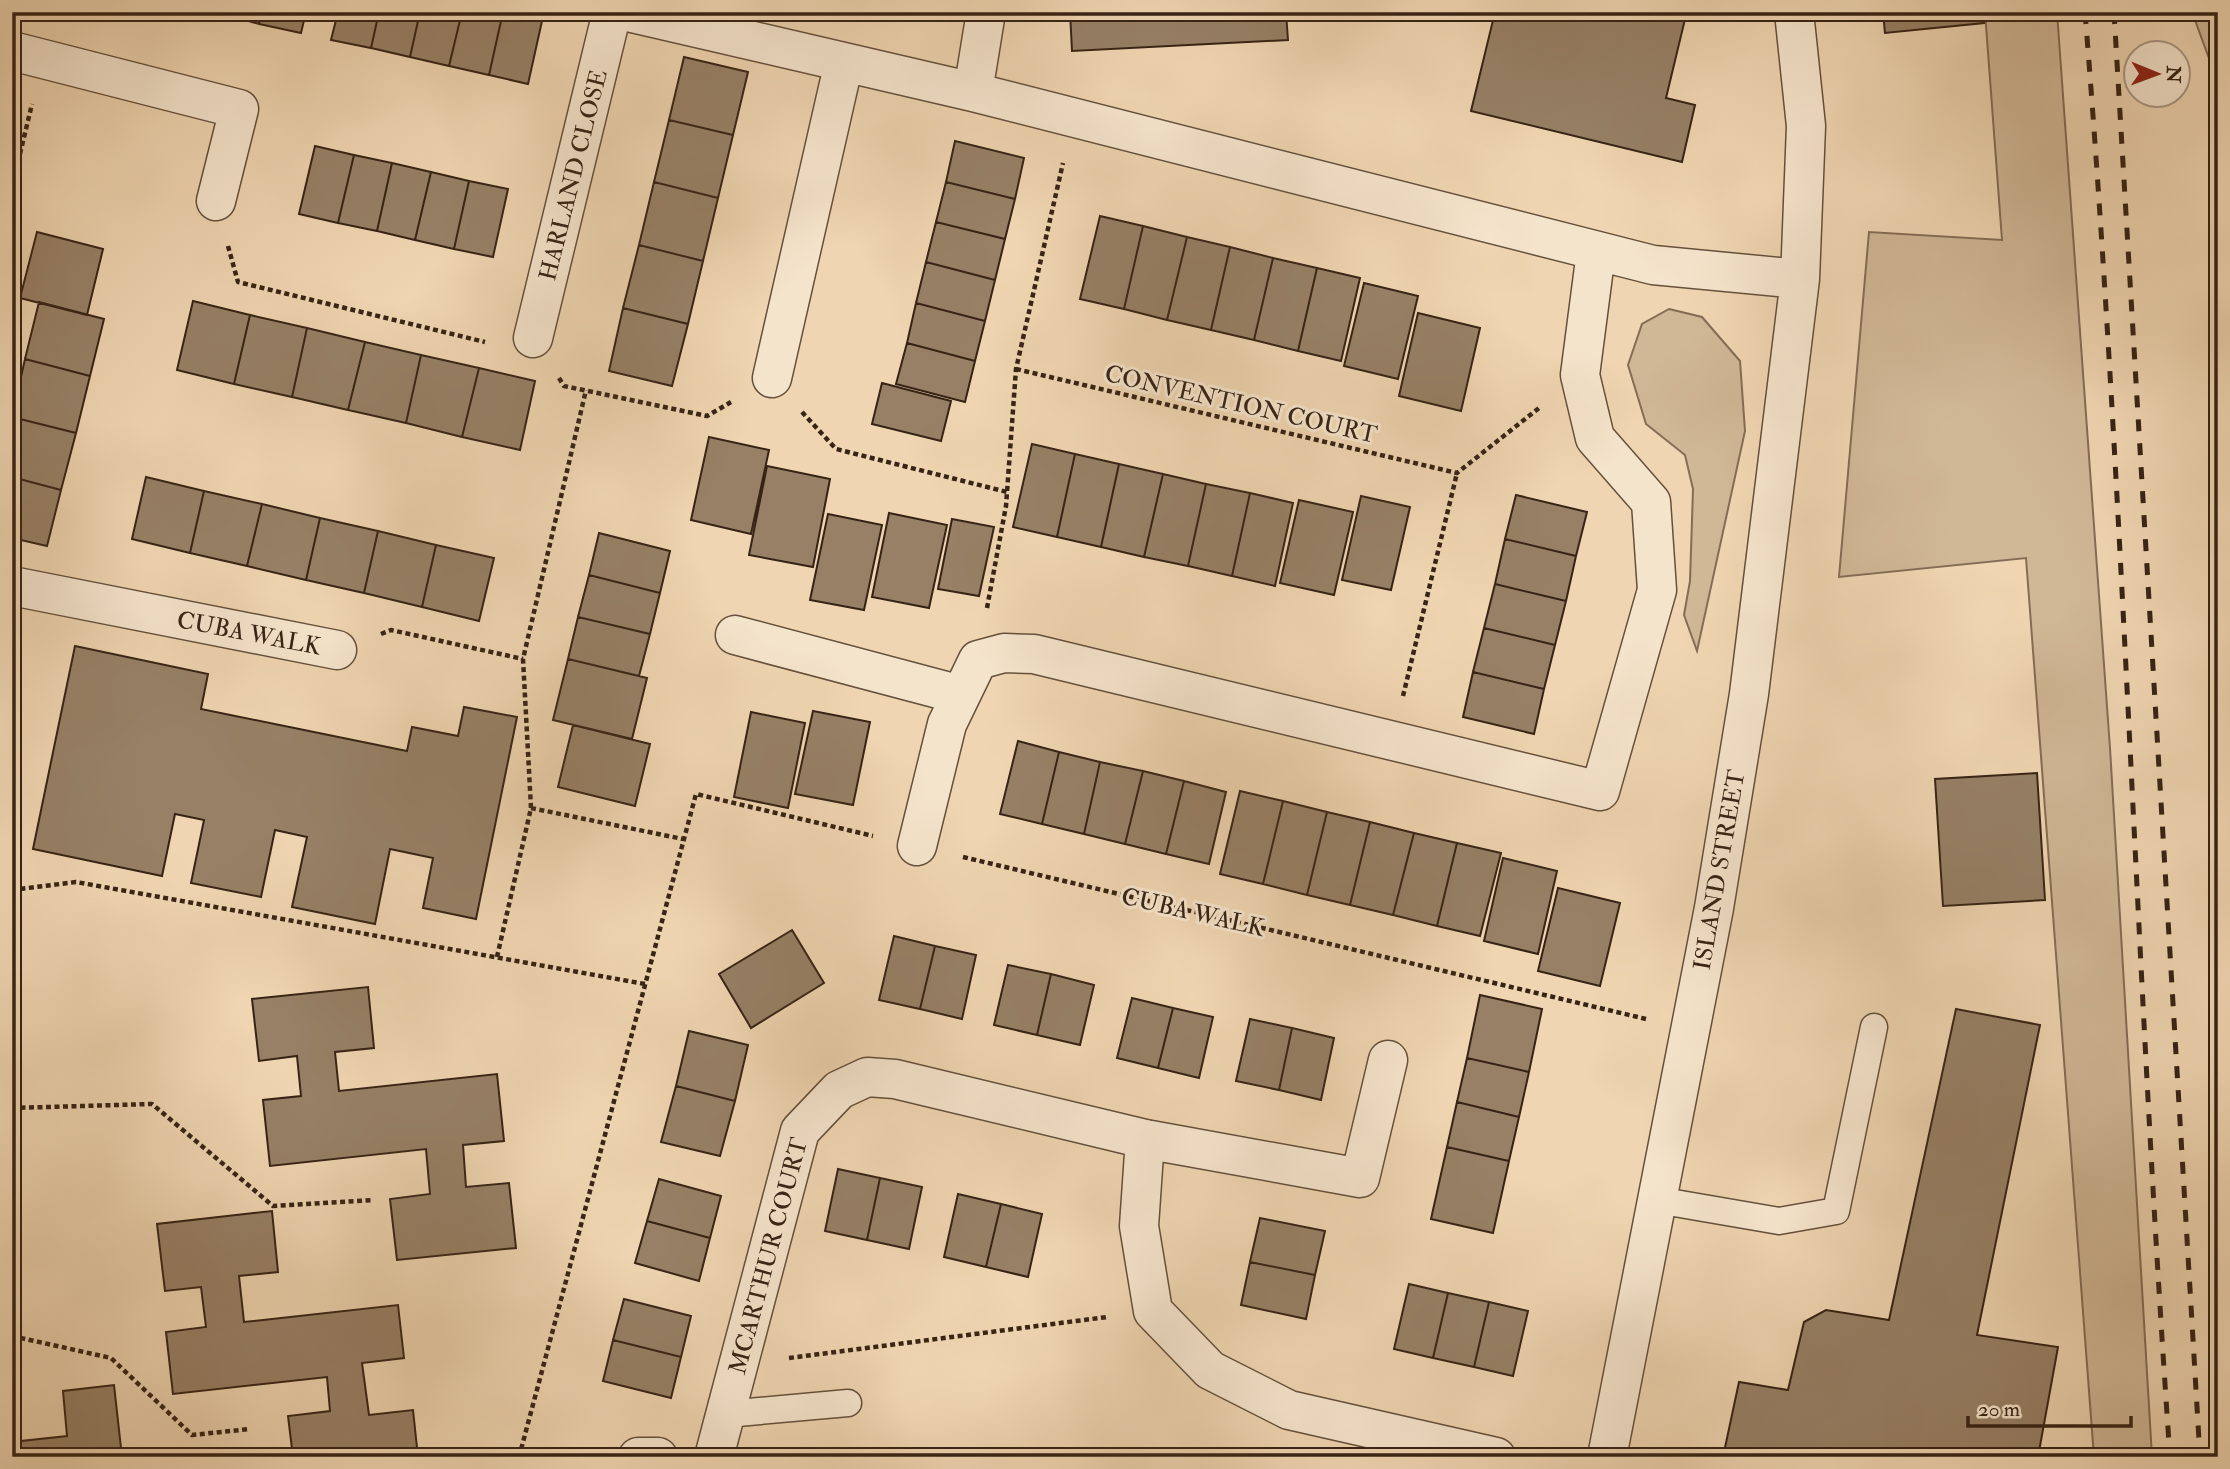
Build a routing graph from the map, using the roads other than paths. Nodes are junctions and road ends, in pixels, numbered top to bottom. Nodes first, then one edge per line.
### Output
1 (612, 12) edge
2 (628, 12) edge
3 (986, 12) edge
4 (1794, 12) edge
5 (28, 55) edge
6 (844, 62) junction
7 (973, 92) junction
8 (216, 201) road end
9 (1596, 252) junction
10 (1800, 279) junction
11 (534, 338) road end
12 (772, 378) road end
13 (12, 586) edge
14 (735, 635) dead end
15 (337, 650) road end
16 (961, 695) junction
17 (917, 846) road end
18 (1874, 1027) dead end
19 (1388, 1060) dead end
20 (1145, 1139) junction
21 (1657, 1200) junction
22 (848, 1403) dead end
23 (726, 1414) junction
24 (638, 1457) edge
25 (658, 1457) edge
26 (714, 1457) edge
27 (1496, 1457) edge
28 (1607, 1457) edge

1 - 11 street, HARLAND CLOSE
2 - 6 street
3 - 7 street
4 - 10 street, ISLAND STREET
5 - 8 street
6 - 7 street
6 - 12 street
7 - 9 street
9 - 10 street
9 - 16 street
10 - 21 street, ISLAND STREET
13 - 15 street, CUBA WALK
14 - 16 street
16 - 17 street
18 - 21 lane
19 - 20 street, MCARTHUR COURT
20 - 23 street, MCARTHUR COURT
20 - 27 street
21 - 28 street, ISLAND STREET
22 - 23 lane
23 - 26 street, MCARTHUR COURT
24 - 25 street

